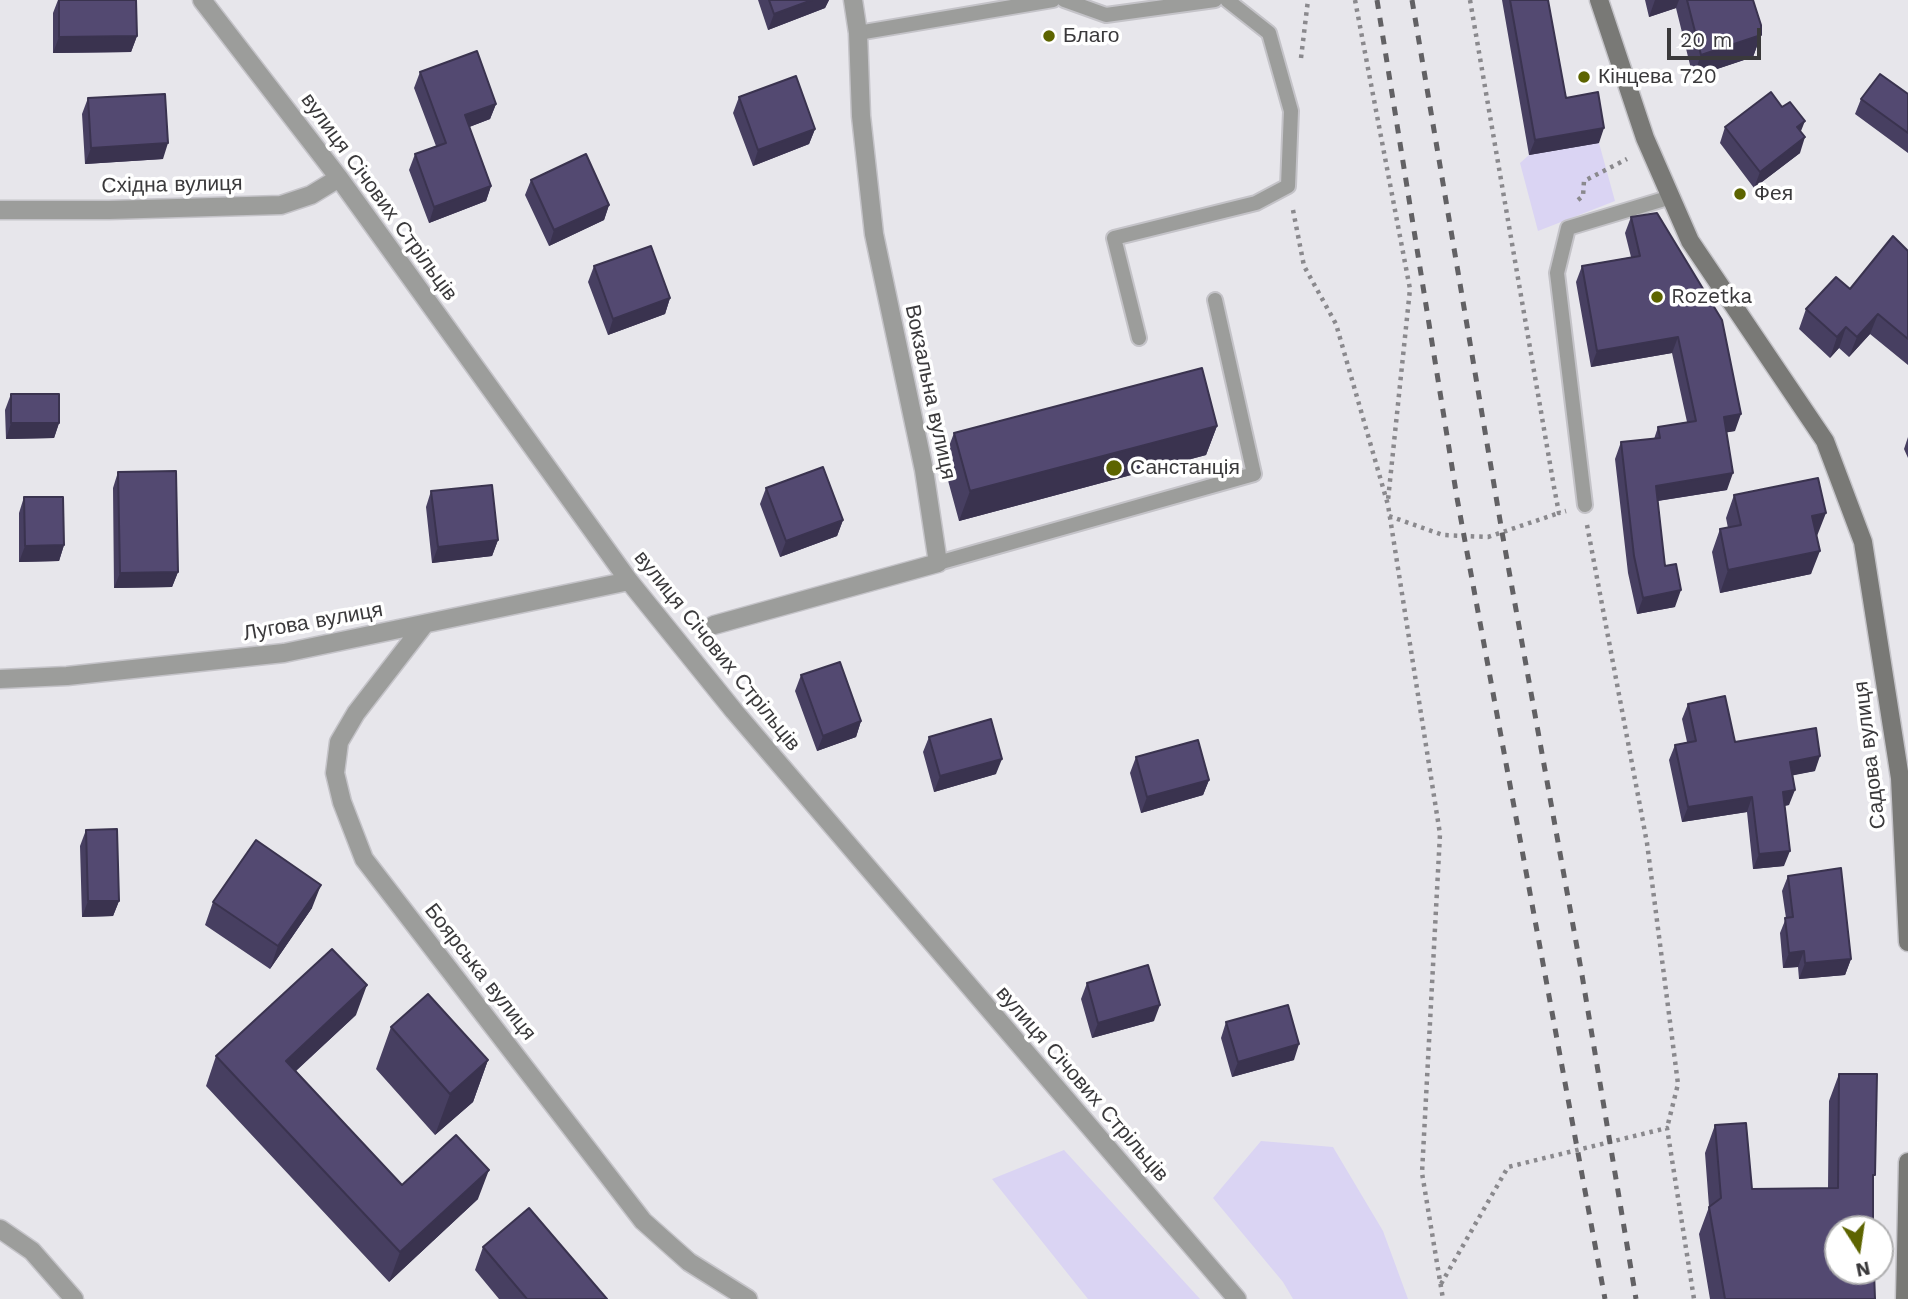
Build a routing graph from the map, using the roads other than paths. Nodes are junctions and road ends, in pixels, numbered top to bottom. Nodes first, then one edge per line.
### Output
1 (202, 0) edge
2 (853, 0) edge
3 (1053, 0) edge
4 (1065, 0) edge
5 (1215, 0) edge
6 (1227, 0) edge
7 (1599, 0) edge
8 (858, 33) junction
9 (339, 178) junction
10 (1671, 197) junction
11 (0, 209) edge
12 (1215, 300) dead end
13 (1139, 338) dead end
14 (1585, 505) road end
15 (939, 563) junction
16 (629, 581) junction
17 (424, 625) junction
18 (714, 625) dead end
19 (0, 679) edge
20 (1908, 942) edge
21 (1908, 1162) edge
22 (0, 1229) edge
23 (1907, 1256) edge
24 (74, 1299) edge
25 (748, 1299) edge
26 (1237, 1299) edge
27 (1905, 1299) edge

1 - 9 street, вулиця Січових Стрільців
2 - 8 street, Вокзальна вулиця
3 - 8 lane
4 - 5 lane
6 - 13 lane
7 - 10 street, Садова вулиця
8 - 15 street, Вокзальна вулиця
9 - 11 street, Східна вулиця
9 - 16 street, вулиця Січових Стрільців
10 - 14 lane
10 - 20 street, Садова вулиця
12 - 15 lane
15 - 18 street
16 - 17 street, Лугова вулиця
16 - 26 street, вулиця Січових Стрільців
17 - 19 street, Лугова вулиця
17 - 25 street, Боярська вулиця
21 - 23 street
22 - 24 street
23 - 27 street

